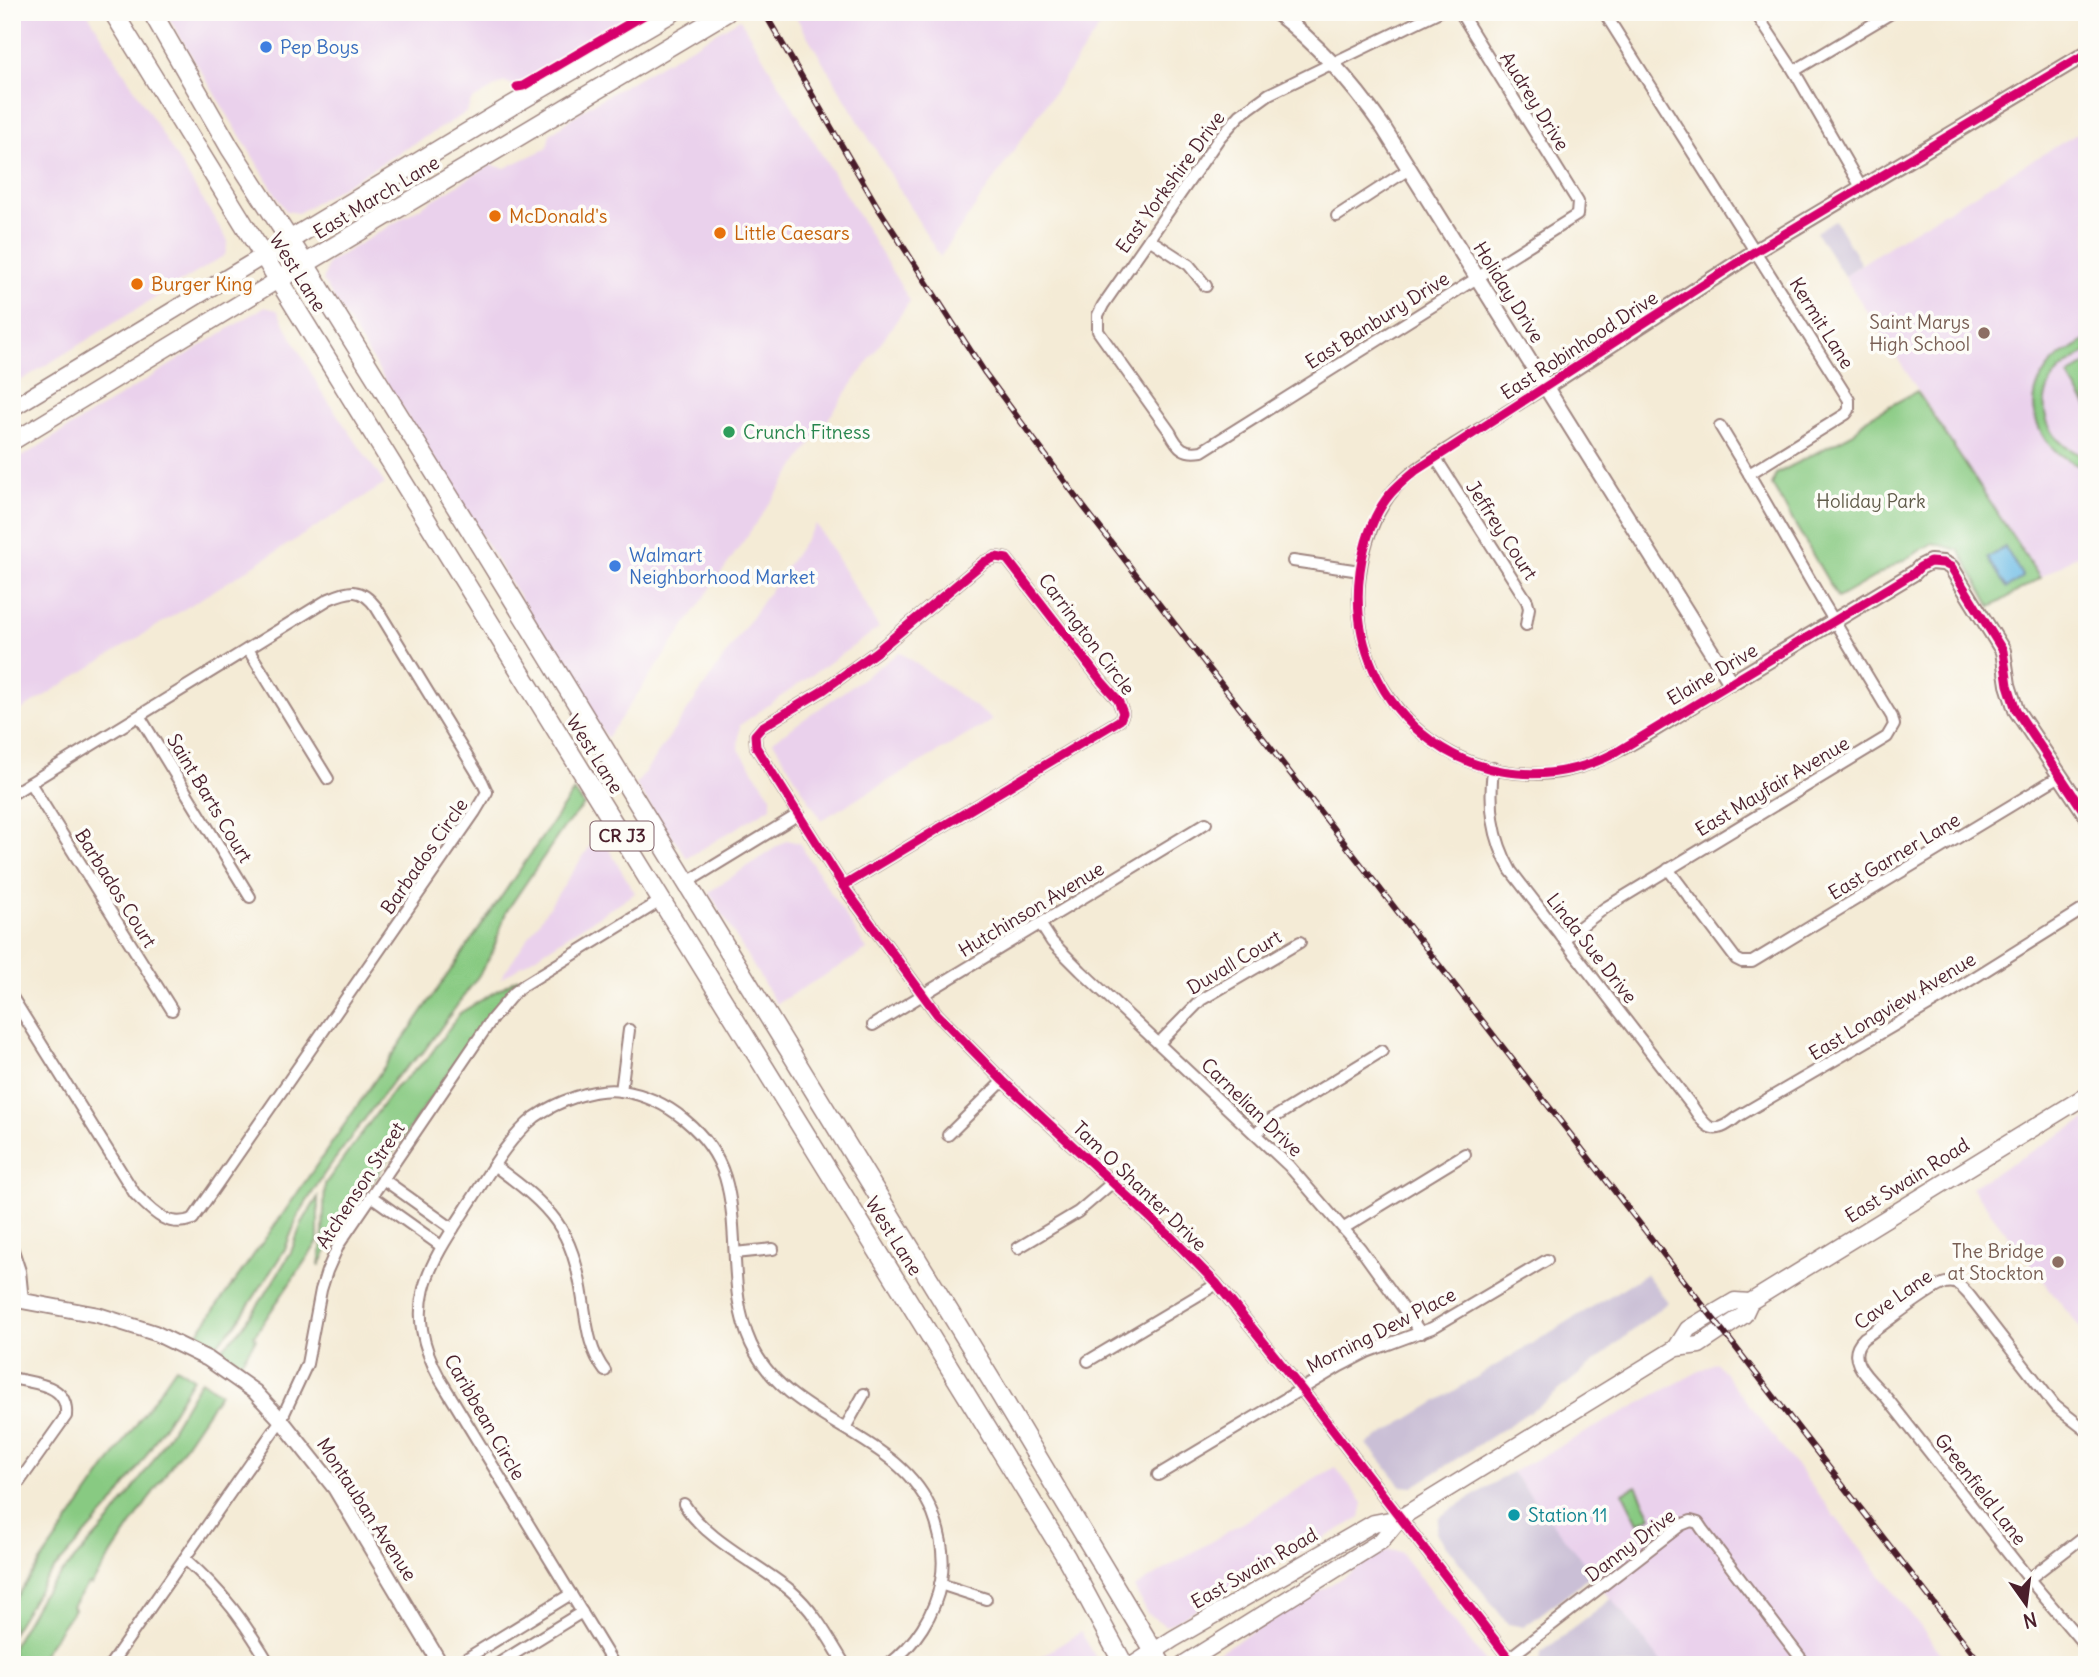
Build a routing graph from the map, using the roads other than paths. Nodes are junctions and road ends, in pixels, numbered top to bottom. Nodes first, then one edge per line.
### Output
1 (113, 12) edge
2 (152, 12) edge
3 (673, 12) edge
4 (727, 12) edge
5 (1276, 12) edge
6 (1438, 12) edge
7 (1460, 12) edge
8 (1604, 12) edge
9 (1755, 12) edge
10 (1893, 12) edge
11 (2087, 53) edge
12 (1332, 63) junction
13 (1794, 71) junction
14 (1409, 169) junction
15 (1861, 187) junction
16 (1578, 208) joint
17 (1337, 216) dead end
18 (1149, 239) junction
19 (289, 241) junction
20 (1754, 252) junction
21 (264, 256) junction
22 (305, 264) junction
23 (1477, 278) junction
24 (278, 280) junction
25 (1206, 286) dead end
26 (1546, 387) junction
27 (12, 408) edge
28 (1720, 426) dead end
29 (12, 442) edge
30 (1188, 452) joint
31 (1435, 457) junction
32 (1749, 474) junction
33 (1293, 561) dead end
34 (1360, 572) junction
35 (1834, 621) junction
36 (1526, 625) dead end
37 (248, 649) junction
38 (1731, 684) junction
39 (140, 717) junction
40 (758, 730) joint
41 (1493, 768) junction
42 (2060, 776) junction
43 (328, 779) dead end
44 (30, 783) junction
45 (12, 794) edge
46 (799, 814) junction
47 (2087, 816) edge
48 (1206, 823) dead end
49 (1668, 869) junction
50 (686, 883) junction
51 (843, 886) junction
52 (250, 897) dead end
53 (663, 900) junction
54 (2087, 907) edge
55 (1041, 925) junction
56 (1564, 939) junction
57 (1300, 942) dead end
58 (922, 994) junction
59 (12, 998) edge
60 (172, 1010) dead end
61 (873, 1025) dead end
62 (629, 1030) dead end
63 (1159, 1043) junction
64 (1382, 1051) dead end
65 (1003, 1081) junction
66 (621, 1091) junction
67 (2087, 1095) edge
68 (1713, 1129) joint
69 (1256, 1133) junction
70 (948, 1135) dead end
71 (1465, 1154) dead end
72 (495, 1166) junction
73 (383, 1179) junction
74 (1113, 1182) junction
75 (371, 1196) junction
76 (1344, 1228) junction
77 (453, 1229) junction
78 (12, 1247) edge
79 (441, 1247) junction
80 (1018, 1248) dead end
81 (773, 1249) dead end
82 (735, 1253) junction
83 (1547, 1260) dead end
84 (1217, 1284) junction
85 (18, 1300) edge
86 (1420, 1333) junction
87 (1856, 1348) joint
88 (1088, 1361) dead end
89 (605, 1371) dead end
90 (12, 1378) edge
91 (1302, 1390) junction
92 (864, 1394) dead end
93 (281, 1420) junction
94 (845, 1428) junction
95 (2087, 1431) edge
96 (1158, 1475) dead end
97 (12, 1492) edge
98 (684, 1504) dead end
99 (1400, 1518) junction
100 (2087, 1534) edge
101 (185, 1559) junction
102 (2029, 1579) junction
103 (940, 1584) junction
104 (571, 1594) junction
105 (986, 1598) dead end
106 (582, 1612) junction
107 (2087, 1648) edge
108 (1158, 1658) edge
109 (1511, 1661) edge
110 (110, 1665) edge
111 (270, 1665) edge
112 (441, 1665) edge
113 (456, 1665) edge
114 (496, 1665) edge
115 (614, 1665) edge
116 (845, 1665) edge
117 (888, 1665) edge
118 (1124, 1665) edge
119 (1133, 1665) edge
120 (1182, 1665) edge
121 (1806, 1665) edge

1 - 21 main road, West Lane / CR J3
2 - 19 main road, West Lane / CR J3
3 - 19 main road, East March Lane
4 - 22 main road, East March Lane
5 - 12 street, Holiday Drive
6 - 12 street, East Yorkshire Drive
7 - 16 street, Audrey Drive
8 - 20 street, Kermit Lane
9 - 13 street
10 - 13 street
11 - 15 street, East Robinhood Drive
12 - 14 street, Holiday Drive
12 - 18 street, East Yorkshire Drive
13 - 15 street
14 - 17 street
14 - 23 street, Holiday Drive
15 - 20 street, East Robinhood Drive
16 - 23 street, East Banbury Drive
18 - 25 street
18 - 30 street, East Yorkshire Drive
19 - 21 main road, East March Lane
19 - 22 main road, West Lane / CR J3
20 - 26 street, East Robinhood Drive
20 - 32 street, Kermit Lane
21 - 24 main road, West Lane / CR J3
21 - 27 main road, East March Lane
22 - 24 main road, East March Lane
22 - 50 main road, West Lane / CR J3
23 - 26 street, Holiday Drive
23 - 30 street, East Banbury Drive
24 - 29 main road, East March Lane
24 - 53 main road, West Lane / CR J3
26 - 31 street, East Robinhood Drive
26 - 38 street, Holiday Drive
28 - 32 street
31 - 34 street, East Robinhood Drive
31 - 36 street, Jeffrey Court
32 - 35 street
33 - 34 street
34 - 41 street, East Robinhood Drive
35 - 38 street, Elaine Drive
35 - 42 street, Elaine Drive
35 - 49 street, East Mayfair Avenue
37 - 39 street, Barbados Circle
37 - 43 street
37 - 59 street, Barbados Circle
38 - 41 street, Elaine Drive
39 - 44 street, Barbados Circle
39 - 52 street, Saint Barts Court
40 - 46 street, Tam O Shanter Drive
40 - 51 street, Carrington Circle
41 - 56 street, Linda Sue Drive
42 - 47 street
42 - 49 street, East Garner Lane
44 - 45 street, Barbados Circle
44 - 60 street, Barbados Court
46 - 50 street
46 - 51 street, Tam O Shanter Drive
48 - 55 street, Hutchinson Avenue
49 - 56 street, East Mayfair Avenue
50 - 108 main road, West Lane / CR J3
51 - 58 street, Tam O Shanter Drive
53 - 73 street, Atchenson Street
53 - 118 main road, West Lane / CR J3
54 - 68 street, East Longview Avenue
55 - 58 street, Hutchinson Avenue
55 - 63 street, Carnelian Drive
56 - 68 street, Linda Sue Drive
57 - 63 street, Duvall Court
58 - 61 street, Hutchinson Avenue
58 - 65 street, Tam O Shanter Drive
62 - 66 street
63 - 69 street, Carnelian Drive
64 - 69 street
65 - 70 street
65 - 74 street, Tam O Shanter Drive
66 - 72 street, Caribbean Circle
66 - 82 street, Caribbean Circle
67 - 99 main road, East Swain Road
69 - 76 street, Carnelian Drive
71 - 76 street
72 - 77 street, Caribbean Circle
72 - 89 street
73 - 75 street, Atchenson Street
73 - 77 street
74 - 80 street
74 - 84 street, Tam O Shanter Drive
75 - 79 street
75 - 93 street, Atchenson Street
76 - 86 street, Carnelian Drive
77 - 79 street, Caribbean Circle
78 - 85 street
79 - 104 street, Caribbean Circle
81 - 82 street
82 - 94 street, Caribbean Circle
83 - 86 street, Morning Dew Place
84 - 88 street
84 - 91 street, Tam O Shanter Drive
85 - 93 street, Montauban Avenue
86 - 91 street, Morning Dew Place
87 - 95 street, Cave Lane
87 - 102 street, Greenfield Lane
90 - 97 street
91 - 96 street, Morning Dew Place
91 - 99 street, Tam O Shanter Drive
92 - 94 street
93 - 101 street, Atchenson Street
93 - 112 street, Montauban Avenue
94 - 103 street, Caribbean Circle
98 - 116 street
99 - 108 main road, East Swain Road
99 - 109 street, Tam O Shanter Drive
99 - 120 main road, East Swain Road
100 - 102 street
101 - 110 street, Atchenson Street
101 - 111 street
102 - 107 street, Greenfield Lane
103 - 105 street
103 - 117 street, Caribbean Circle
104 - 106 street, Caribbean Circle
104 - 113 street
106 - 114 street
106 - 115 street, Caribbean Circle
108 - 119 main road, East Swain Road
109 - 121 street, Danny Drive

